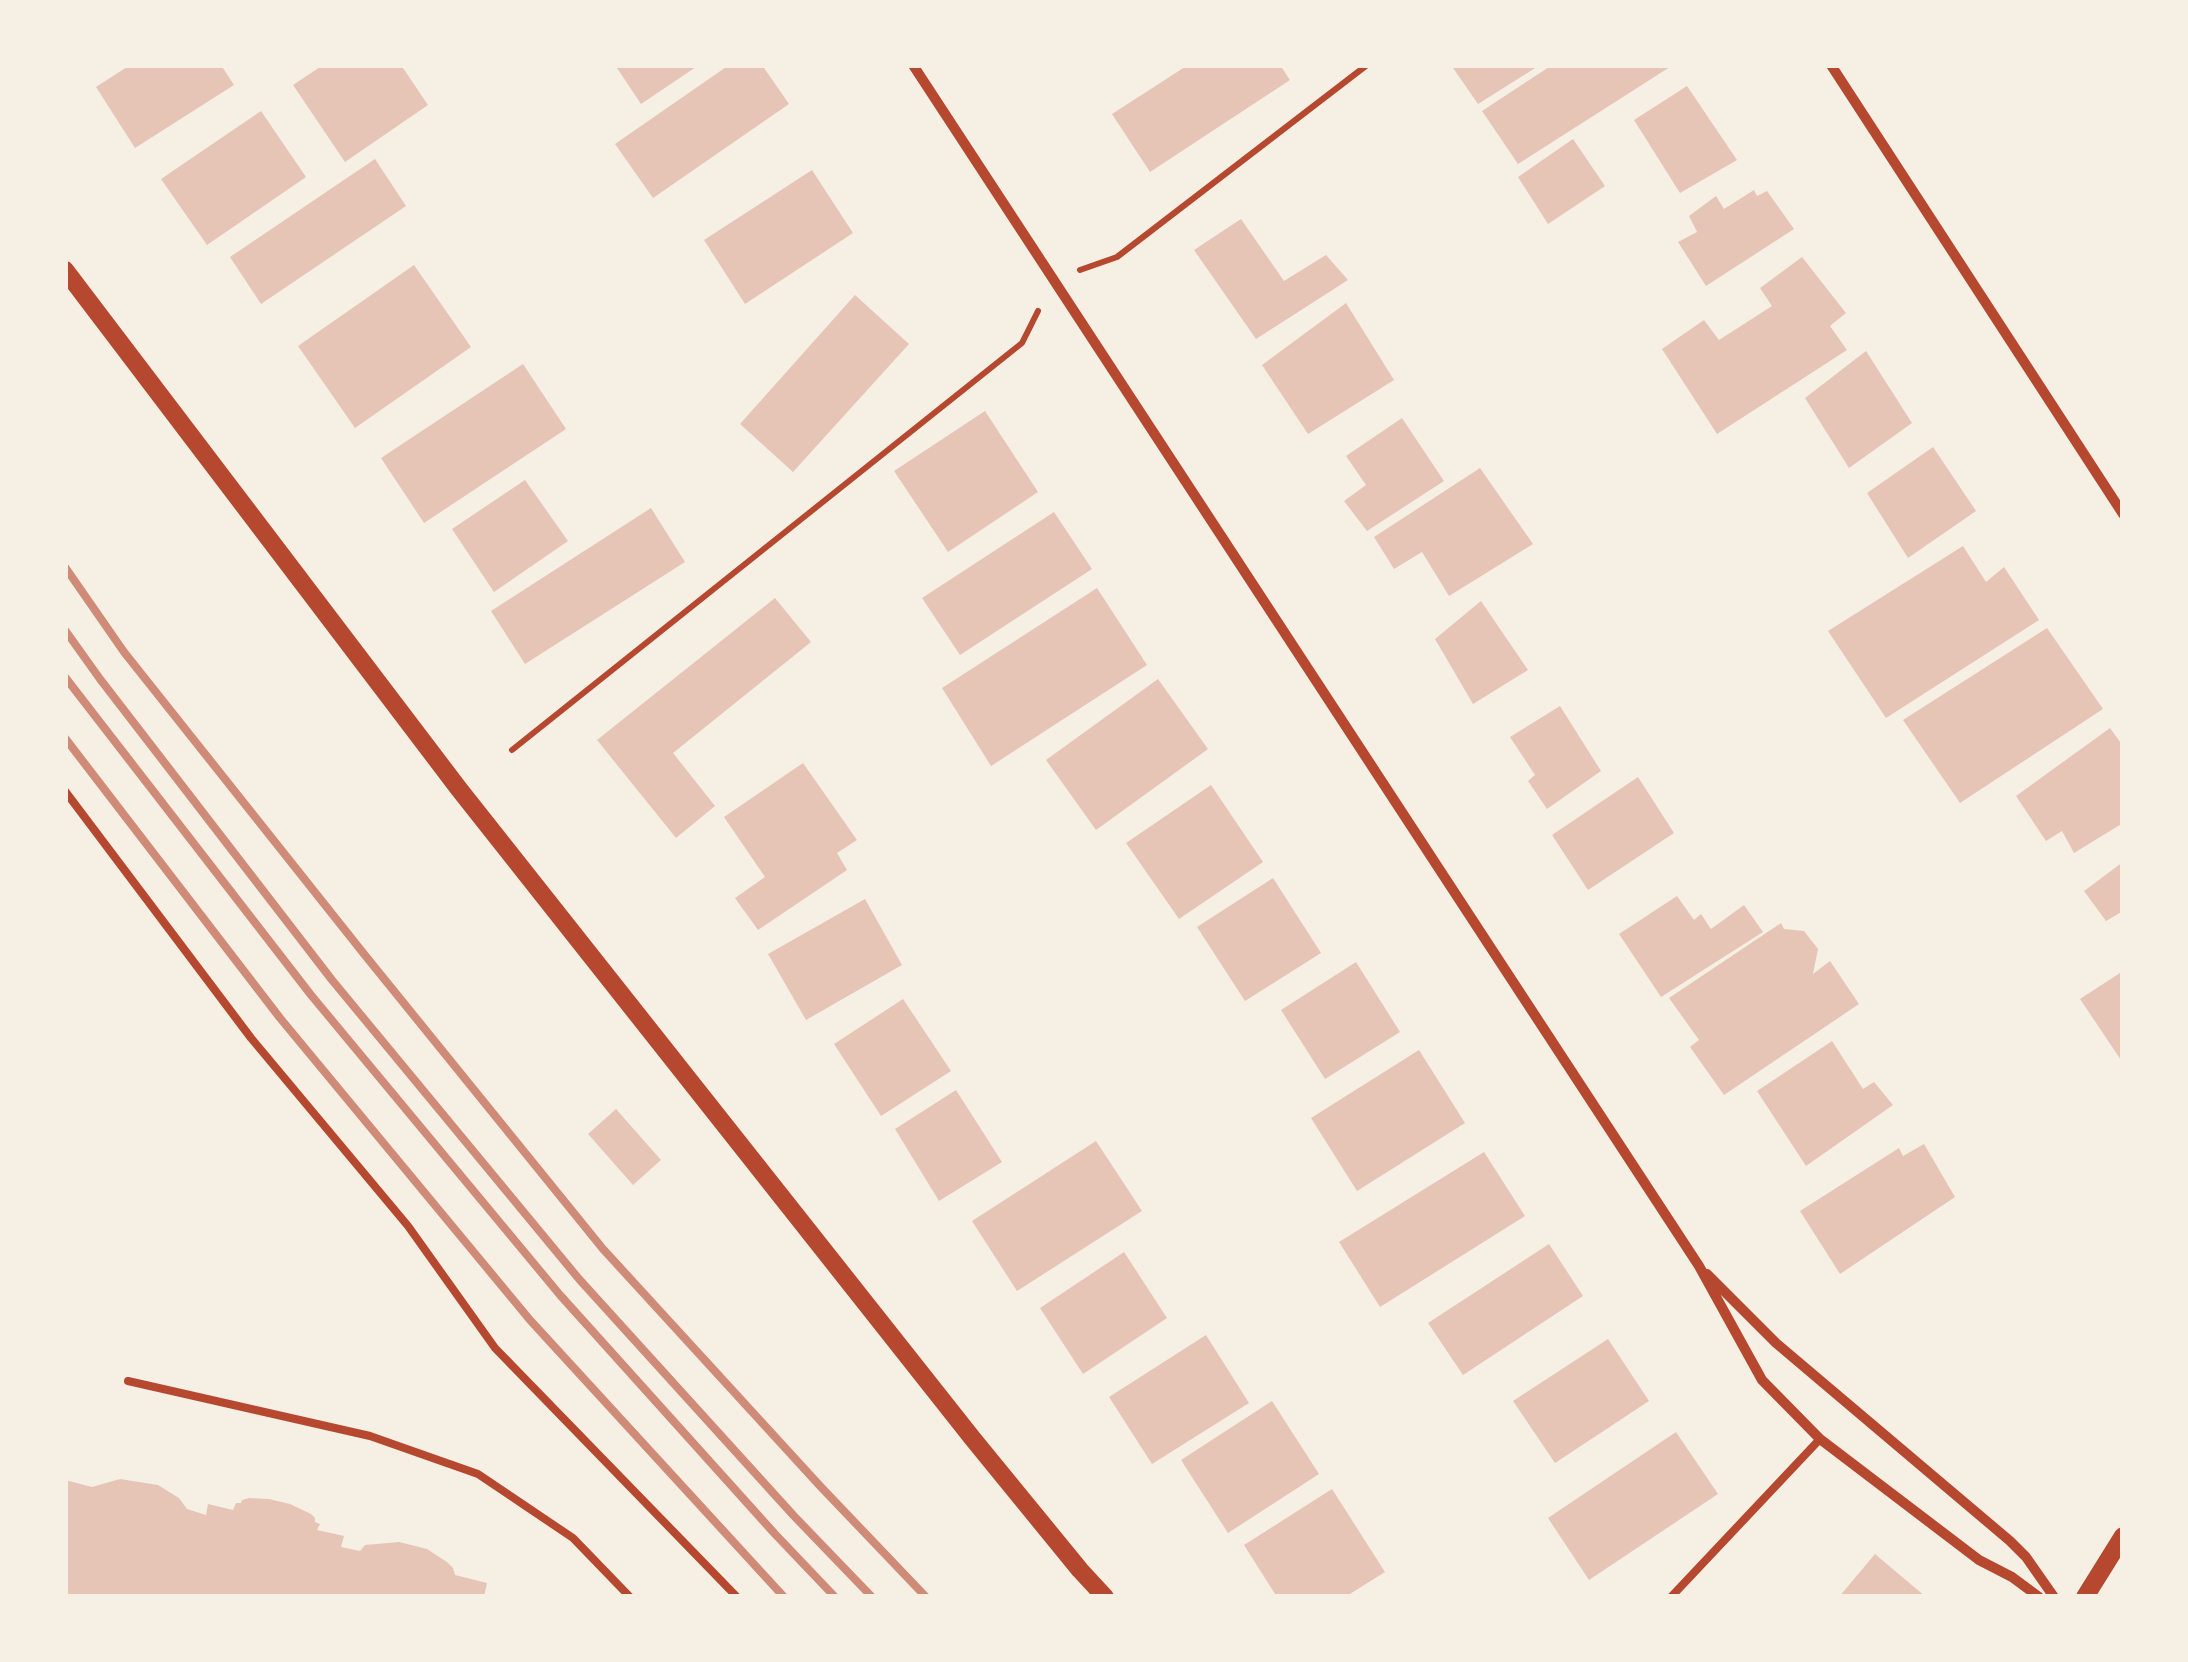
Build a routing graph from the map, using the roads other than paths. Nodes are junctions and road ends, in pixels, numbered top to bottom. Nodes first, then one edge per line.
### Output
1 (912, 65) edge
2 (1831, 65) edge
3 (65, 270) edge
4 (2123, 514) edge
5 (65, 790) edge
6 (1700, 1266) junction
7 (128, 1381) dead end
8 (1820, 1439) junction
9 (2123, 1536) edge
10 (630, 1597) edge
11 (737, 1597) edge
12 (1105, 1597) edge
13 (1670, 1597) edge
14 (2040, 1597) edge
15 (2054, 1597) edge
16 (2085, 1597) edge

1 - 6 street
2 - 4 street
3 - 12 street
5 - 11 lane
6 - 8 street
6 - 15 street
7 - 10 lane
8 - 13 lane
8 - 14 street
9 - 16 street

